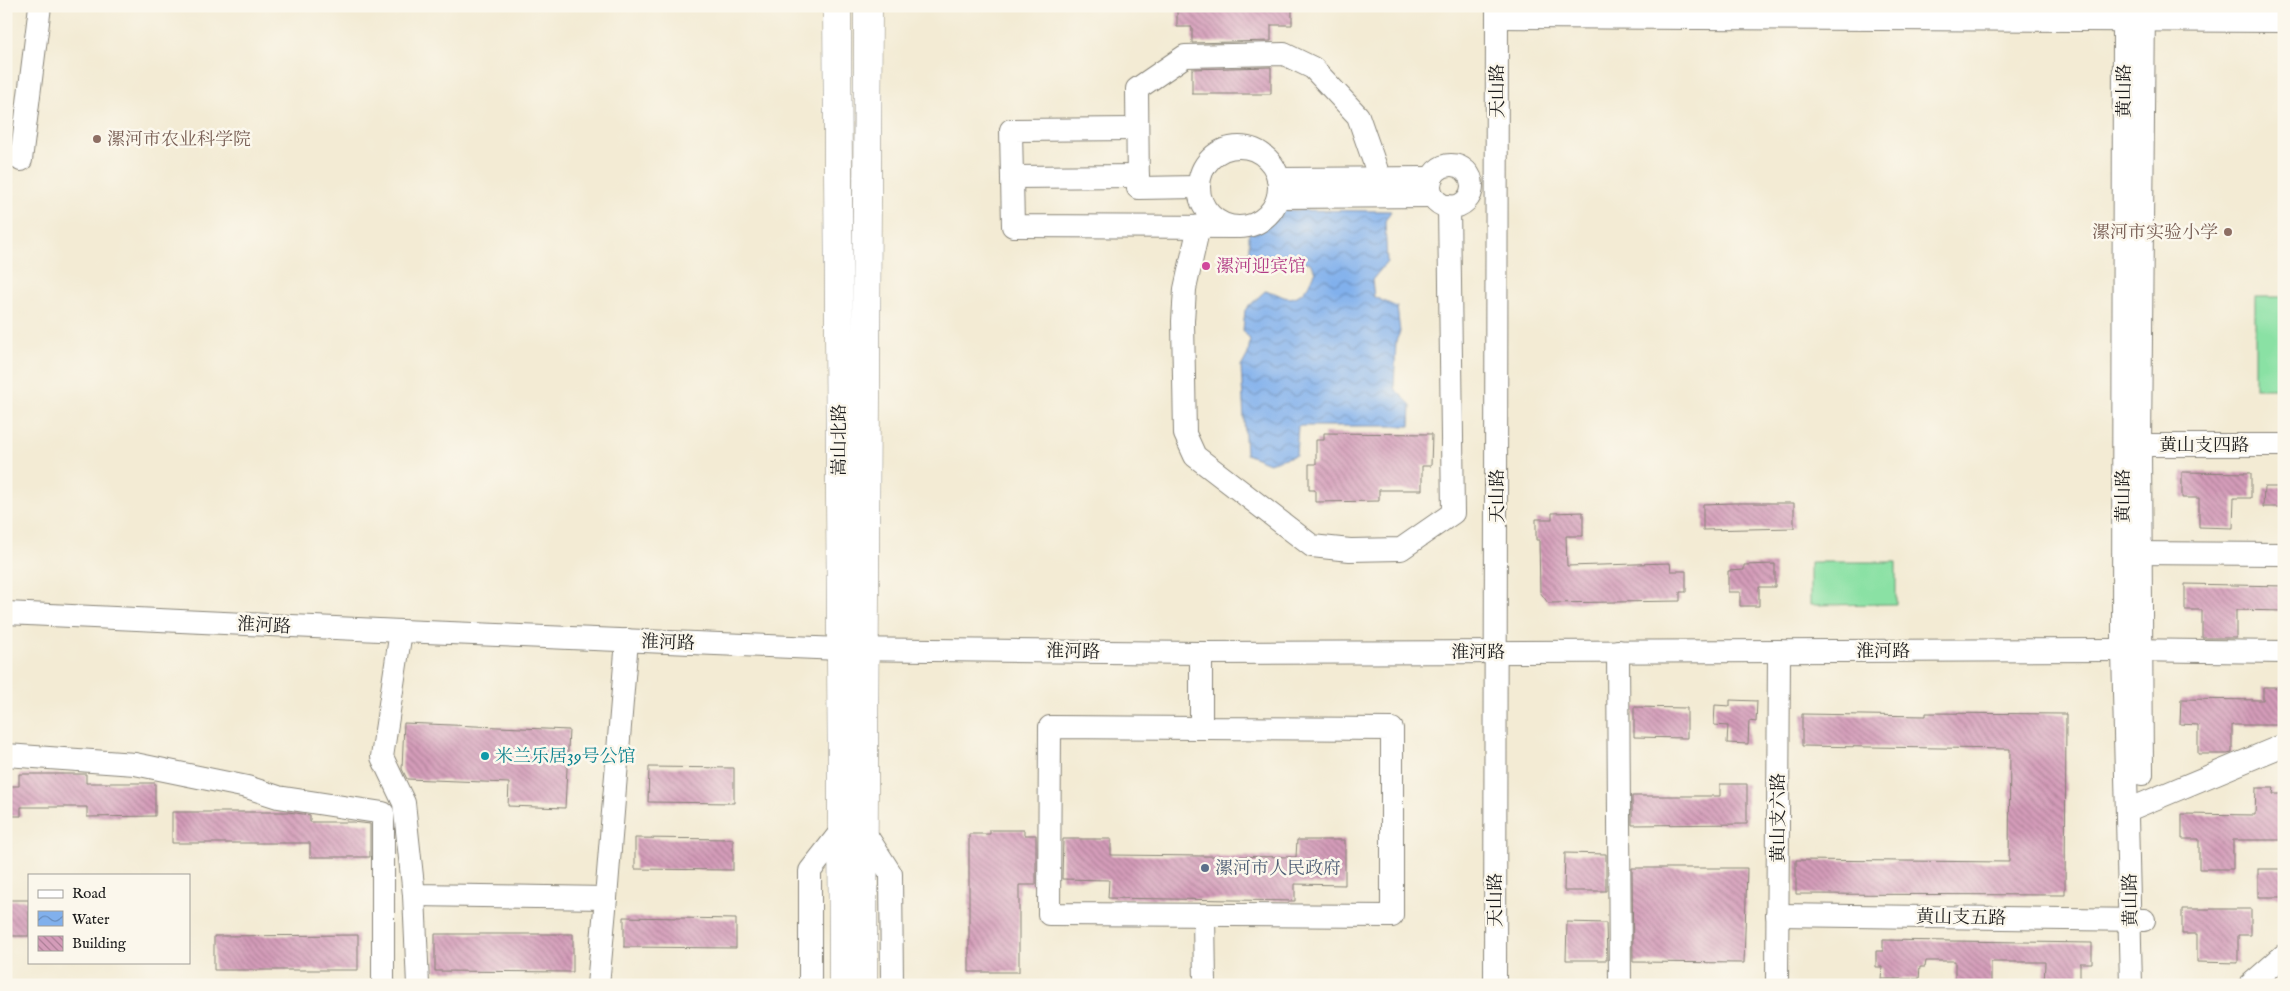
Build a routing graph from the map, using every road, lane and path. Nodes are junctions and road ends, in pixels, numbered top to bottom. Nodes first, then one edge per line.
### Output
1 (40, 6) edge
2 (837, 6) edge
3 (868, 6) edge
4 (1497, 12) edge
5 (2134, 14) edge
6 (2284, 21) edge
7 (1137, 129) junction
8 (21, 160) dead end
9 (1138, 176) junction
10 (1012, 177) junction
11 (1380, 179) junction
12 (1472, 183) junction
13 (1497, 183) junction
14 (1199, 188) junction
15 (1278, 188) junction
16 (1438, 194) junction
17 (1199, 226) junction
18 (1234, 227) junction
19 (2132, 445) junction
20 (2284, 445) edge
21 (2132, 553) junction
22 (2284, 554) edge
23 (6, 613) edge
24 (401, 632) junction
25 (628, 640) junction
26 (852, 649) junction
27 (2132, 650) junction
28 (1618, 651) junction
29 (1778, 651) junction
30 (1496, 652) junction
31 (2284, 652) edge
32 (1201, 653) junction
33 (1201, 728) junction
34 (2284, 744) edge
35 (6, 756) edge
36 (2135, 808) junction
37 (852, 830) junction
38 (853, 874) junction
39 (414, 895) junction
40 (606, 898) junction
41 (1204, 915) junction
42 (1778, 915) junction
43 (2137, 919) junction
44 (2284, 955) edge
45 (383, 985) edge
46 (418, 985) edge
47 (598, 985) edge
48 (810, 985) edge
49 (842, 985) edge
50 (863, 985) edge
51 (892, 985) edge
52 (1205, 985) edge
53 (1494, 985) edge
54 (1620, 985) edge
55 (1777, 985) edge
56 (2131, 985) edge
57 (2146, 985) edge
58 (2250, 985) edge

1 - 8 street
2 - 26 main road, 嵩山北路
3 - 26 main road, 嵩山北路
4 - 5 street
4 - 13 street, 天山路
5 - 6 street
5 - 19 street, 黄山路
7 - 9 street
7 - 10 street
7 - 11 street
9 - 10 street
9 - 14 street
10 - 17 street
11 - 15 street
11 - 16 street
12 - 13 street
12 - 16 street
12 - 16 street
13 - 30 street, 天山路
14 - 15 street
14 - 18 street
15 - 16 street
15 - 18 street
16 - 17 street
17 - 18 street
19 - 20 street, 黄山支四路
19 - 21 street, 黄山路
21 - 22 street
21 - 27 street, 黄山路
23 - 24 street, 淮河路
24 - 25 street, 淮河路
24 - 39 street
25 - 26 street, 淮河路
25 - 40 street
26 - 32 street, 淮河路
26 - 37 main road, 嵩山北路
27 - 29 street, 淮河路
27 - 31 street, 淮河路
27 - 36 street, 黄山路
28 - 29 street, 淮河路
28 - 30 street, 淮河路
28 - 54 street
29 - 42 street, 黄山支六路
30 - 32 street, 淮河路
30 - 53 street, 天山路
32 - 33 street
33 - 41 street
33 - 41 street
34 - 36 street
35 - 45 street
36 - 43 street, 黄山路
37 - 38 main road, 嵩山北路
37 - 48 street
37 - 51 street
38 - 49 main road
38 - 50 main road
39 - 40 street
39 - 46 street
40 - 47 street
41 - 52 street
42 - 43 street, 黄山支五路
42 - 55 street, 黄山支六路
43 - 56 street, 黄山路
43 - 57 street, 黄山路
44 - 58 street

